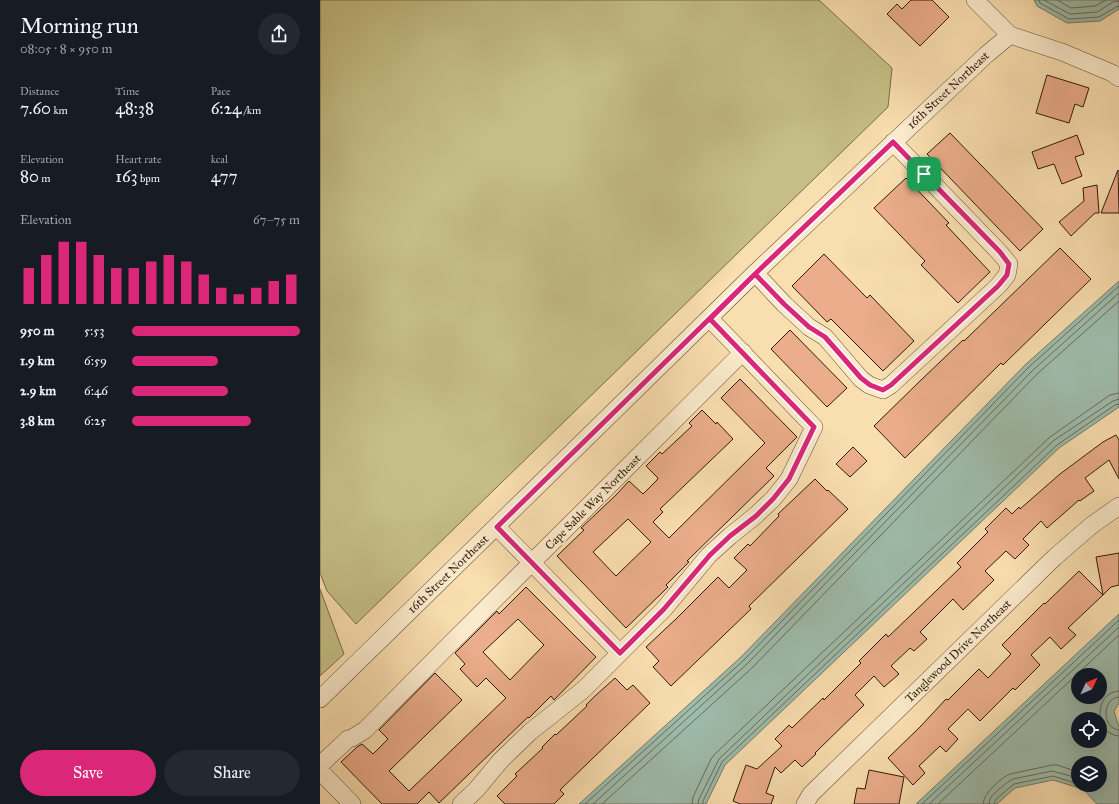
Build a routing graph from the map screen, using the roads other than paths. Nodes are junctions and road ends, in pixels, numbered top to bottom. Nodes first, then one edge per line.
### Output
1 (975, 0) edge
2 (1010, 35) junction
3 (1119, 78) edge
4 (893, 142) junction
5 (755, 274) junction
6 (710, 319) junction
7 (742, 352) junction
8 (1119, 506) edge
9 (497, 527) junction
10 (532, 562) junction
11 (620, 653) junction
12 (320, 699) edge
13 (320, 765) edge
14 (320, 772) edge
15 (352, 804) edge
16 (461, 804) edge
17 (805, 804) edge

1 - 2 street
2 - 3 street
2 - 4 street, 16th Street Northeast
4 - 5 street, 16th Street Northeast
4 - 5 street
5 - 6 street, 16th Street Northeast
6 - 7 street
6 - 9 street, 16th Street Northeast
7 - 10 street, Cape Sable Way Northeast
7 - 11 street
8 - 17 street, Tanglewood Drive Northeast
9 - 10 street
9 - 12 street, 16th Street Northeast
10 - 11 street
10 - 13 street, Cape Sable Way Northeast
11 - 16 street
14 - 15 street

